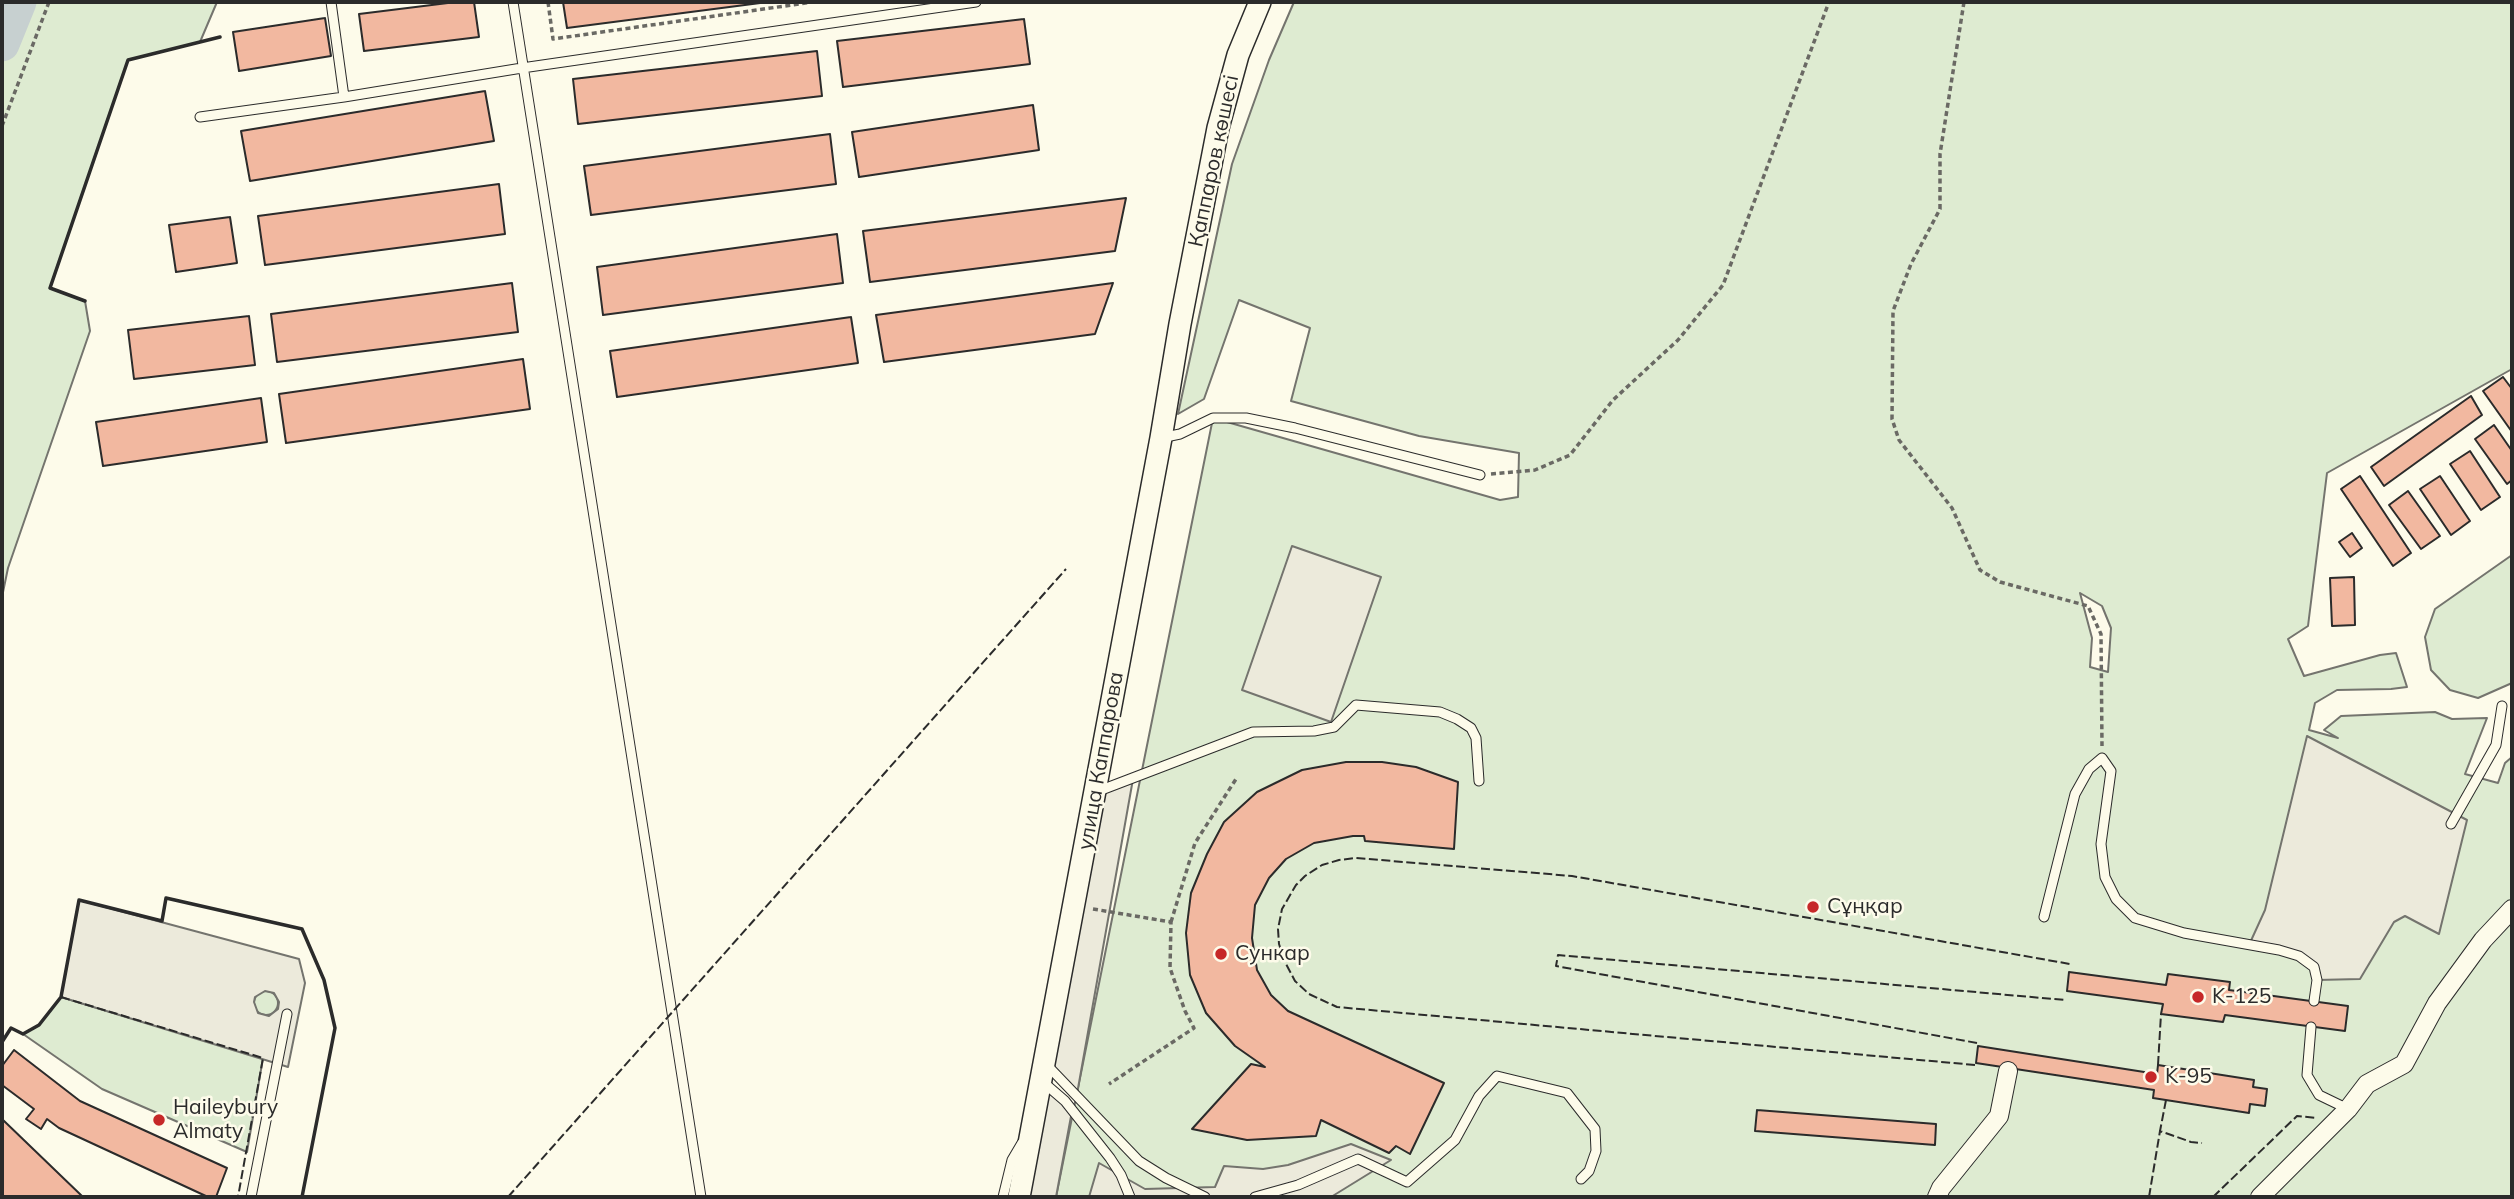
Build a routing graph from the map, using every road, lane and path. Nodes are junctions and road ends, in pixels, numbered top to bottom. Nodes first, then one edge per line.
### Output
1 (49, 2) edge
2 (331, 2) edge
3 (513, 2) edge
4 (548, 2) edge
5 (813, 2) edge
6 (976, 2) edge
7 (1260, 2) edge
8 (1829, 2) edge
9 (1964, 2) edge
10 (522, 68) junction
11 (344, 97) junction
12 (200, 117) dead end
13 (2, 126) edge
14 (1180, 324) joint
15 (1161, 438) junction
16 (1480, 475) joint
17 (2502, 706) dead end
18 (2102, 758) junction
19 (1236, 779) dead end
20 (1479, 781) dead end
21 (1094, 793) junction
22 (2451, 824) dead end
23 (1074, 906) junction
24 (2512, 909) edge
25 (2044, 917) dead end
26 (1171, 922) junction
27 (2314, 1001) dead end
28 (287, 1014) dead end
29 (2311, 1027) dead end
30 (2008, 1071) dead end
31 (1044, 1072) junction
32 (1110, 1084) dead end
33 (2348, 1109) junction
34 (1033, 1125) junction
35 (1581, 1179) dead end
36 (251, 1197) edge
37 (701, 1197) edge
38 (1003, 1197) edge
39 (1019, 1197) edge
40 (1130, 1197) edge
41 (1205, 1197) edge
42 (1255, 1197) edge
43 (1937, 1197) edge
44 (2260, 1197) edge

1 - 13 path
2 - 11 lane
3 - 10 lane
4 - 5 path
6 - 10 lane
7 - 14 street, Қаппаров көшесі
8 - 16 path
9 - 18 path
10 - 11 lane
10 - 37 lane
11 - 12 lane
14 - 15 street, улица Каппарова
15 - 16 lane
15 - 21 street, улица Каппарова
17 - 22 lane
18 - 25 lane
18 - 27 lane
19 - 26 path
20 - 21 lane
21 - 23 street, улица Каппарова
23 - 26 path
23 - 31 street, улица Каппарова
24 - 33 street
26 - 32 path
28 - 36 lane
29 - 33 lane
30 - 43 street
31 - 34 street, улица Каппарова
31 - 40 lane
31 - 41 lane
33 - 44 street
34 - 38 lane
34 - 39 street, улица Каппарова
35 - 42 lane

